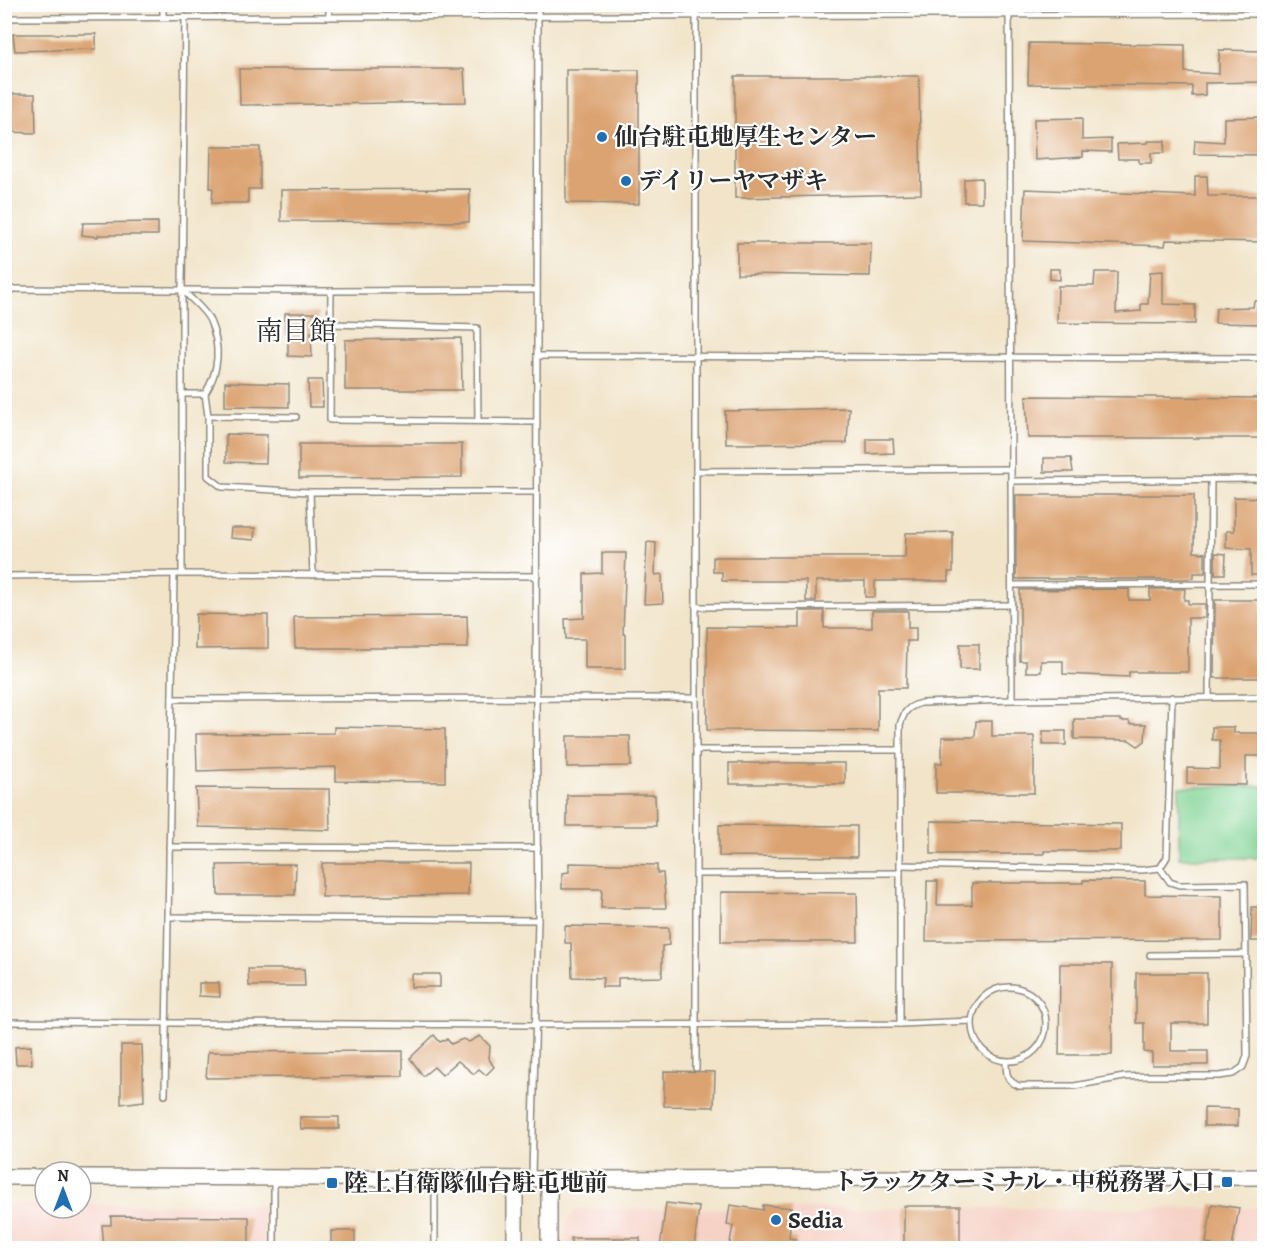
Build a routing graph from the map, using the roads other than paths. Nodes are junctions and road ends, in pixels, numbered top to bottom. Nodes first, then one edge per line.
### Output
1 (163, 4) edge
2 (329, 4) edge
3 (538, 4) edge
4 (696, 4) edge
5 (1009, 4) edge
6 (1264, 14) edge
7 (1009, 15) junction
8 (538, 16) junction
9 (696, 16) junction
10 (163, 17) junction
11 (185, 17) junction
12 (329, 17) junction
13 (4, 18) edge
14 (4, 289) edge
15 (182, 290) junction
16 (537, 290) junction
17 (331, 291) junction
18 (331, 324) junction
19 (537, 356) junction
20 (696, 357) junction
21 (1011, 358) junction
22 (1264, 358) edge
23 (182, 393) junction
24 (205, 393) junction
25 (208, 416) junction
26 (296, 417) dead end
27 (478, 421) junction
28 (537, 422) junction
29 (1011, 469) junction
30 (696, 471) junction
31 (1264, 479) edge
32 (1211, 480) junction
33 (1011, 481) junction
34 (310, 492) junction
35 (537, 492) junction
36 (182, 574) junction
37 (174, 575) junction
38 (313, 575) junction
39 (4, 576) edge
40 (537, 576) junction
41 (1210, 584) junction
42 (1012, 585) junction
43 (1264, 585) edge
44 (1012, 605) junction
45 (696, 608) junction
46 (1209, 697) junction
47 (1264, 697) edge
48 (696, 698) junction
49 (1172, 698) junction
50 (172, 699) junction
51 (536, 700) junction
52 (1012, 700) junction
53 (696, 750) junction
54 (900, 750) junction
55 (169, 848) junction
56 (537, 848) junction
57 (900, 864) junction
58 (1160, 868) junction
59 (900, 873) junction
60 (696, 874) junction
61 (168, 917) junction
62 (537, 920) junction
63 (1245, 954) junction
64 (1150, 955) dead end
65 (4, 1022) edge
66 (971, 1022) junction
67 (166, 1023) junction
68 (696, 1024) junction
69 (900, 1024) junction
70 (536, 1025) junction
71 (1006, 1062) junction
72 (696, 1068) dead end
73 (165, 1095) dead end
74 (4, 1177) edge
75 (33, 1177) edge
76 (93, 1177) edge
77 (274, 1177) junction
78 (1264, 1177) edge
79 (435, 1178) junction
80 (516, 1179) junction
81 (532, 1179) junction
82 (549, 1179) junction
83 (274, 1248) edge
84 (435, 1248) edge
85 (515, 1248) edge
86 (549, 1248) edge

1 - 10 lane
2 - 12 lane
3 - 8 lane
4 - 9 lane
5 - 7 lane
6 - 7 lane
7 - 9 lane
7 - 21 lane
8 - 9 lane
8 - 12 lane
8 - 16 lane
9 - 20 lane
10 - 11 lane
10 - 13 lane
11 - 12 lane
11 - 15 lane
14 - 15 lane
15 - 17 lane
15 - 23 lane
15 - 24 lane
16 - 17 lane
16 - 19 lane
17 - 18 lane
18 - 27 lane
18 - 27 lane
19 - 20 lane
19 - 28 lane
20 - 21 lane
20 - 30 lane
21 - 22 lane
21 - 29 lane
23 - 24 lane
23 - 36 lane
24 - 25 lane
25 - 26 lane
25 - 34 lane
27 - 28 lane
28 - 35 lane
29 - 30 lane
29 - 33 lane
30 - 45 lane
31 - 32 lane
32 - 33 lane
32 - 41 lane
33 - 42 lane
34 - 35 lane
34 - 38 lane
35 - 40 lane
36 - 37 lane
36 - 38 lane
37 - 39 lane
37 - 50 lane
38 - 40 lane
40 - 51 lane
41 - 42 lane
41 - 43 lane
41 - 46 lane
42 - 44 lane
44 - 45 lane
44 - 52 lane
45 - 48 lane
46 - 47 lane
46 - 49 lane
48 - 51 lane
48 - 53 lane
49 - 52 lane
49 - 58 lane
50 - 51 lane
50 - 55 lane
51 - 56 lane
52 - 54 lane
53 - 54 lane
53 - 60 lane
54 - 57 lane
55 - 56 lane
55 - 61 lane
56 - 62 lane
57 - 58 lane
57 - 59 lane
58 - 63 lane
59 - 60 lane
59 - 69 lane
60 - 68 lane
61 - 62 lane
61 - 67 lane
62 - 70 lane
63 - 64 lane
63 - 71 lane
65 - 67 lane
66 - 69 lane
66 - 71 lane
66 - 71 lane
67 - 70 lane
67 - 73 lane
68 - 69 lane
68 - 70 lane
68 - 72 lane
70 - 81 lane
74 - 75 street
76 - 77 street
77 - 79 street
77 - 83 lane
78 - 82 street
79 - 80 street
79 - 84 lane
80 - 81 street
80 - 85 street
81 - 82 street
82 - 86 street

